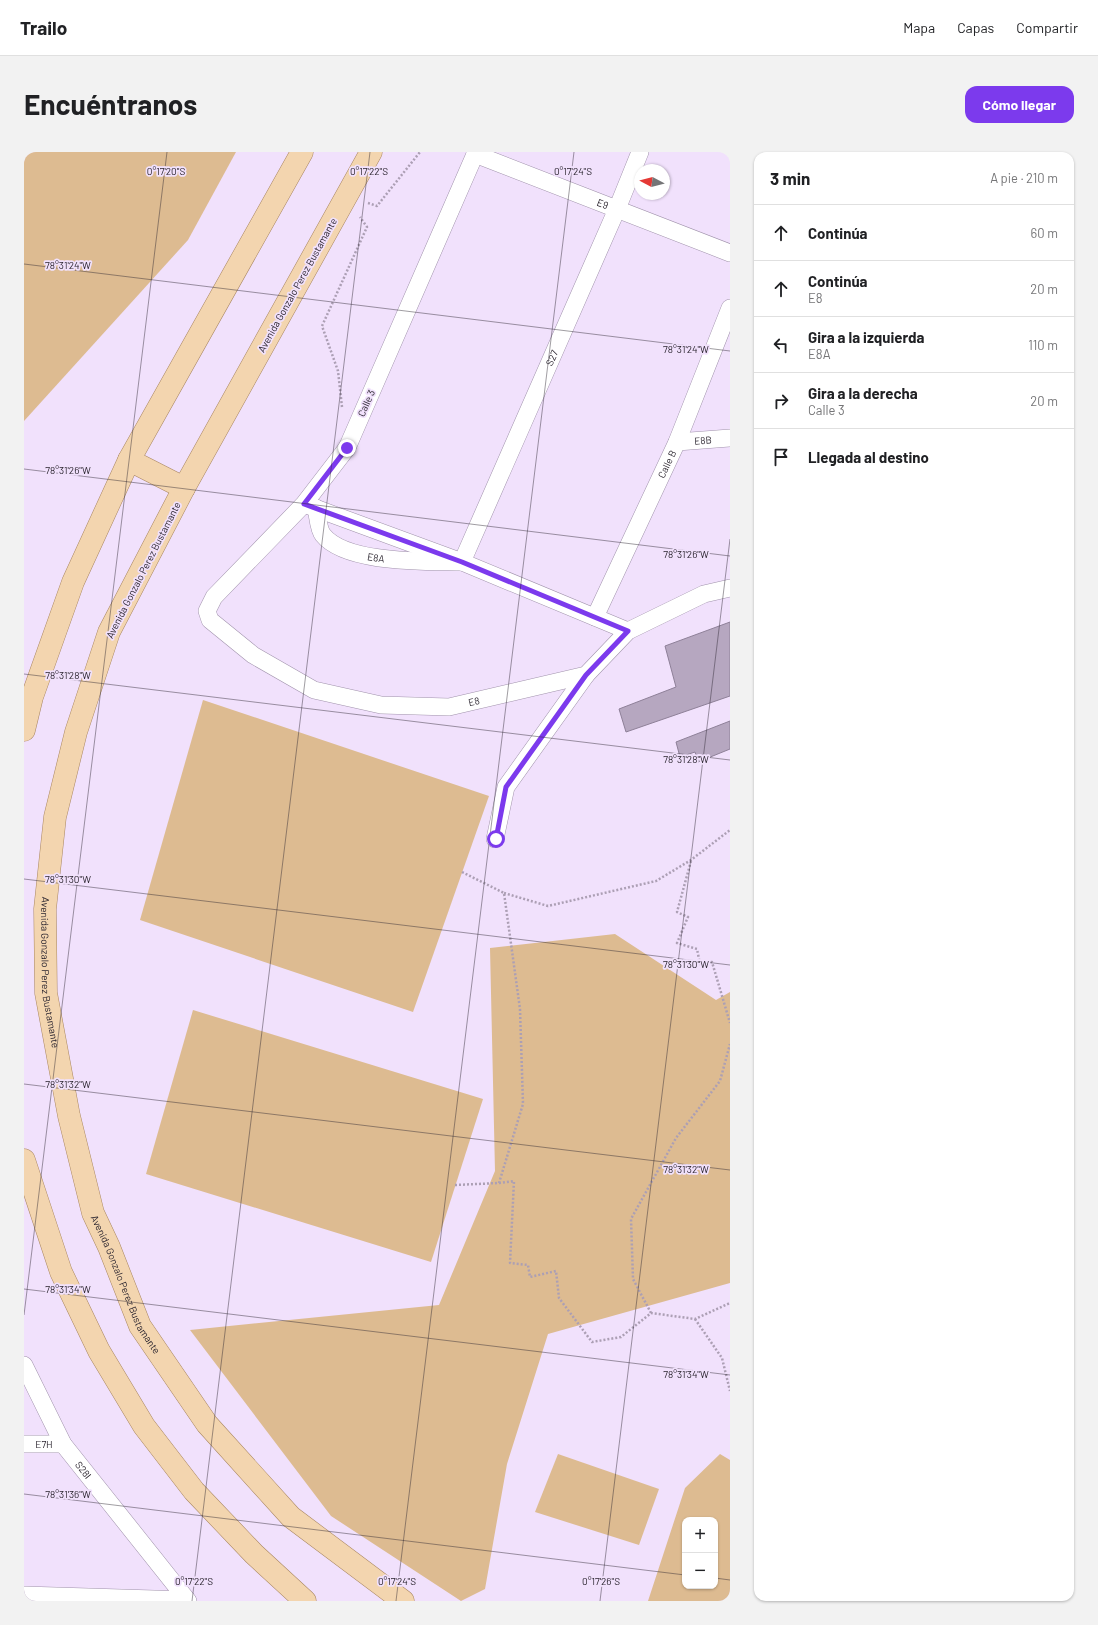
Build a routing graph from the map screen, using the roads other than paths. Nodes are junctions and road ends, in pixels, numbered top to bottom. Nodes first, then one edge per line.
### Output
1 (302, 152) edge
2 (371, 152) edge
3 (640, 152) edge
4 (475, 153) edge
5 (617, 209) junction
6 (730, 253) edge
7 (730, 308) edge
8 (730, 438) edge
9 (677, 442) junction
10 (129, 460) junction
11 (184, 488) junction
12 (310, 506) junction
13 (462, 562) junction
14 (730, 588) edge
15 (595, 617) junction
16 (210, 620) joint
17 (628, 631) junction
18 (586, 675) junction
19 (24, 730) edge
20 (496, 839) dead end
21 (24, 1160) edge
22 (24, 1365) edge
23 (24, 1444) edge
24 (63, 1444) junction
25 (24, 1595) edge
26 (188, 1600) edge
27 (305, 1601) edge
28 (403, 1601) edge

1 - 10 main road
2 - 11 main road, Avenida Gonzalo Perez Bustamante
3 - 5 street, S27
4 - 5 street, E9
4 - 12 street, Calle 3
5 - 6 street, E9
5 - 13 street, S27
7 - 9 street, Calle B
8 - 9 street, E8B
9 - 15 street, Calle B
10 - 11 main road
10 - 19 main road
11 - 28 main road, Avenida Gonzalo Perez Bustamante
12 - 13 street, E8A
12 - 13 street, E8A
12 - 16 street, Calle 3
13 - 15 street, E8A
14 - 17 street
15 - 17 street, E8A
16 - 18 street, E8
17 - 18 street
18 - 20 street
21 - 27 main road
22 - 24 street, S28l
23 - 24 street, E7H
24 - 26 street, S28l
25 - 26 street

